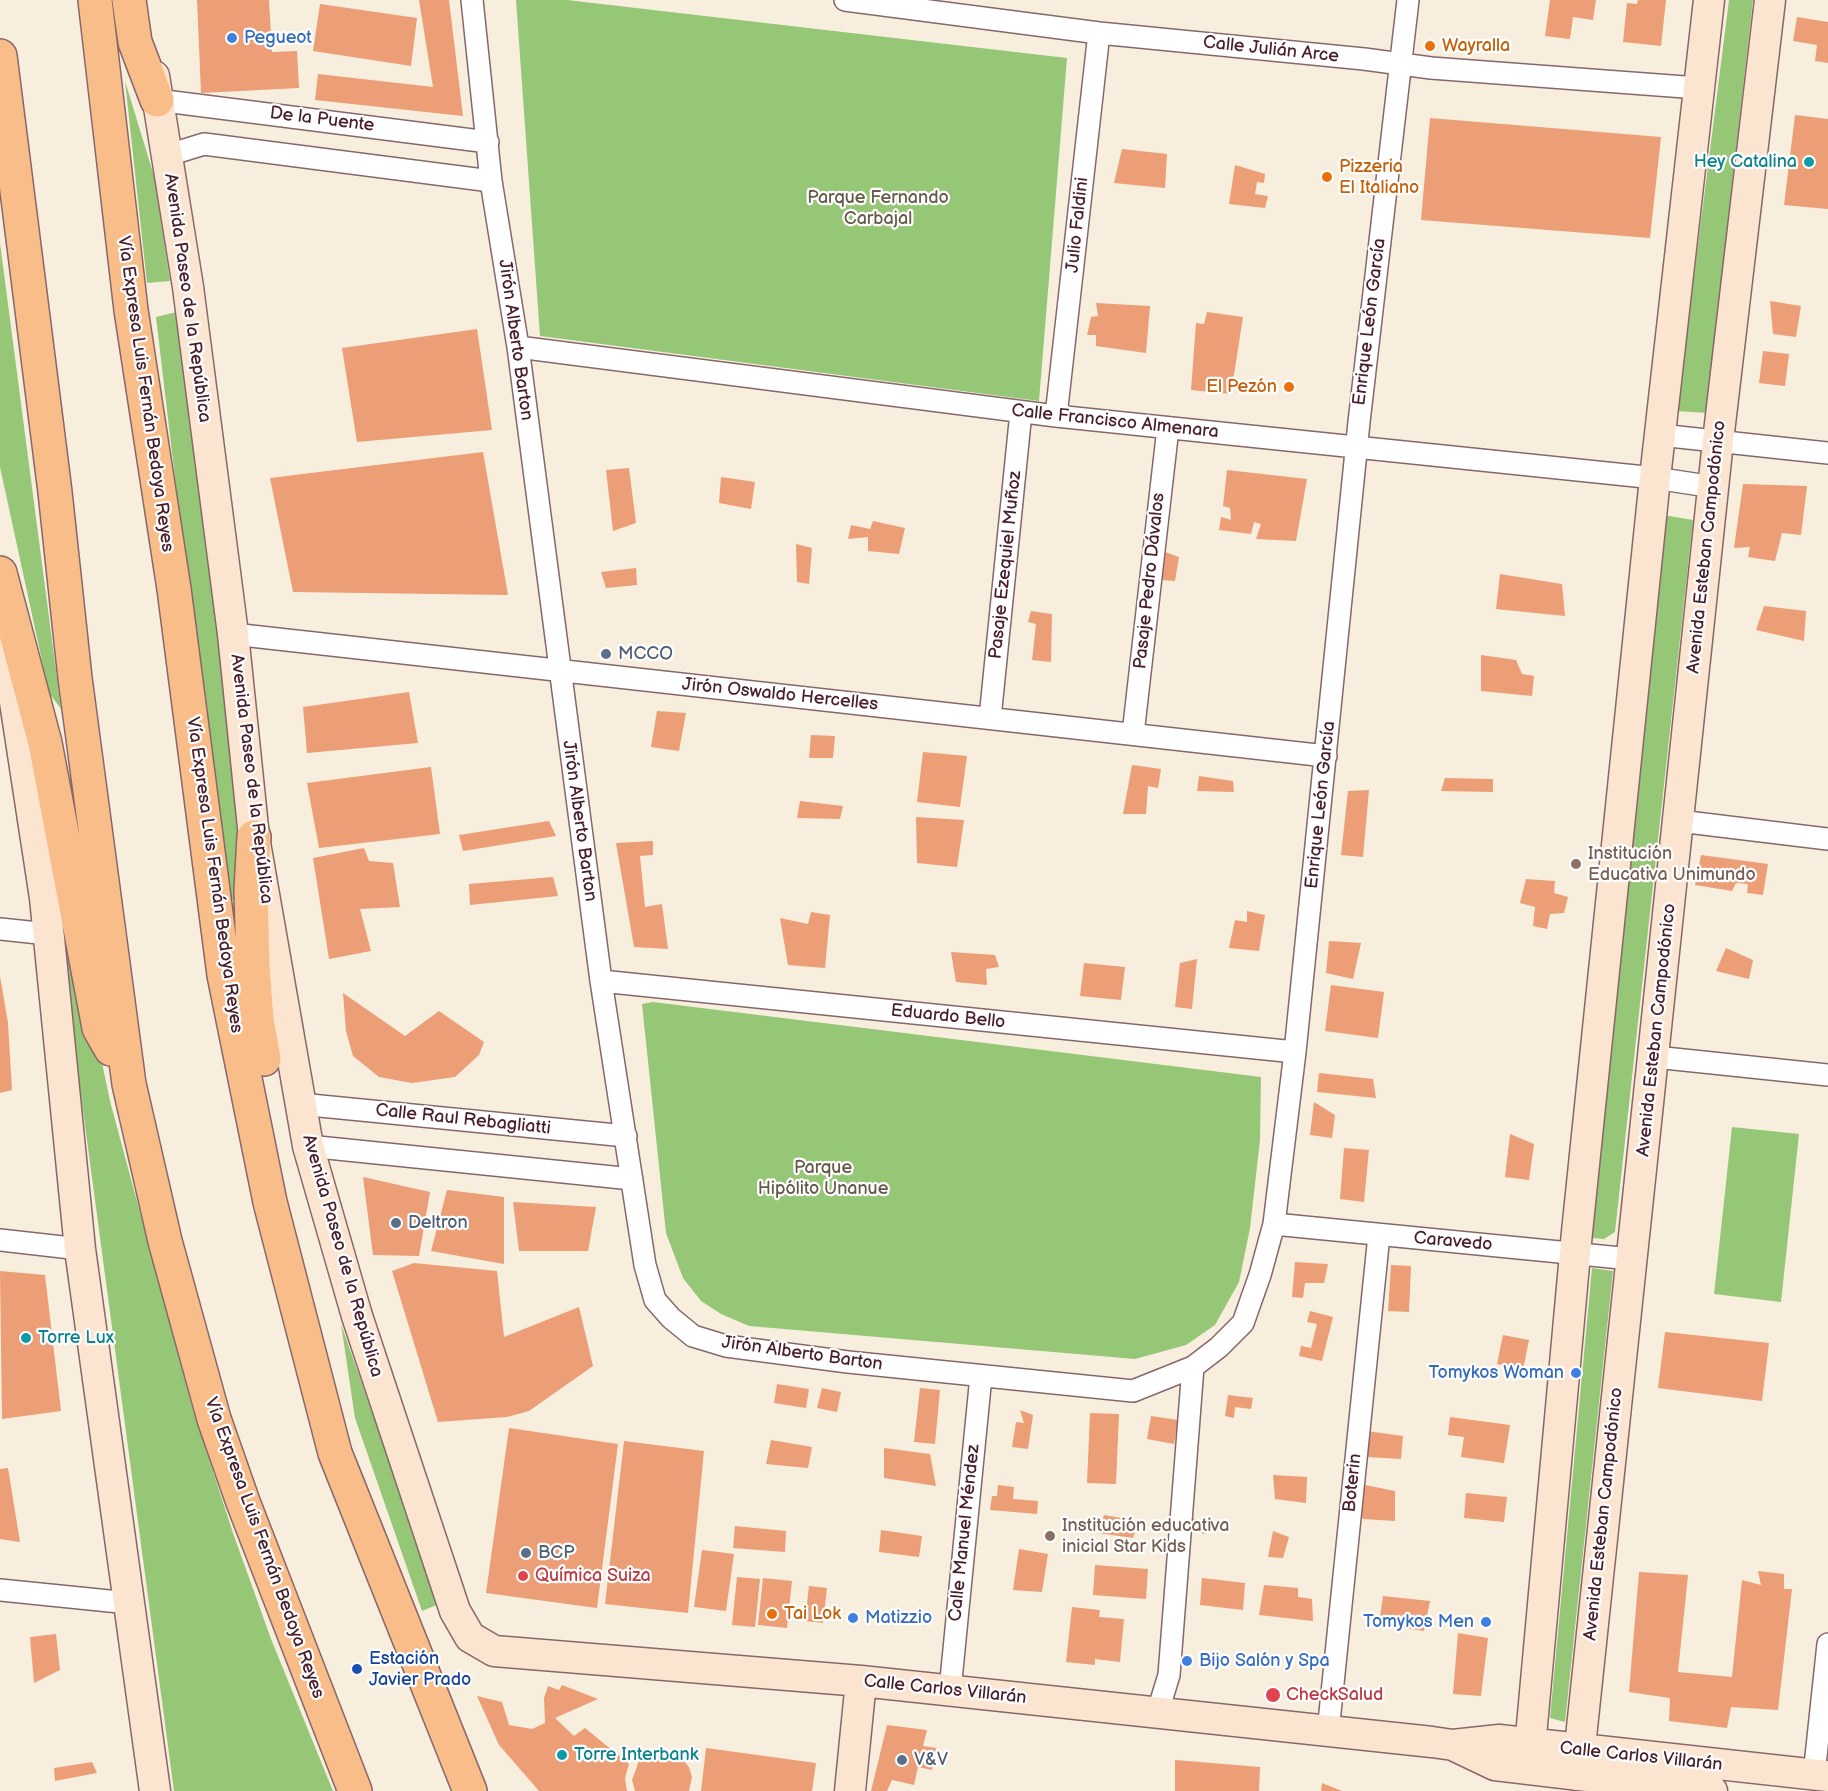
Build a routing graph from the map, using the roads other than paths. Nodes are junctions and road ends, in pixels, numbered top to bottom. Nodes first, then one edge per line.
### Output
1 (95, 0) edge
2 (129, 0) edge
3 (146, 0) edge
4 (472, 0) edge
5 (846, 0) edge
6 (1408, 0) edge
7 (1709, 0) edge
8 (1770, 0) edge
9 (1099, 33) junction
10 (0, 56) edge
11 (1400, 65) junction
12 (1698, 88) junction
13 (157, 100) junction
14 (488, 142) junction
15 (167, 162) junction
16 (491, 181) junction
17 (518, 347) junction
18 (1021, 412) junction
19 (1056, 416) junction
20 (1168, 428) junction
21 (1660, 435) junction
22 (1718, 441) junction
23 (1357, 447) junction
24 (1828, 453) edge
25 (1655, 478) junction
26 (1714, 487) junction
27 (0, 573) edge
28 (0, 606) edge
29 (233, 634) junction
30 (559, 670) junction
31 (990, 718) junction
32 (1132, 734) junction
33 (1326, 756) junction
34 (1679, 821) junction
35 (254, 837) junction
36 (1828, 839) edge
37 (0, 928) edge
38 (48, 934) junction
39 (601, 981) junction
40 (1295, 1052) junction
41 (1654, 1057) junction
42 (1828, 1075) edge
43 (129, 1084) junction
44 (300, 1104) junction
45 (626, 1136) junction
46 (308, 1146) junction
47 (632, 1179) junction
48 (1274, 1224) junction
49 (1379, 1235) junction
50 (0, 1240) edge
51 (80, 1249) junction
52 (1575, 1253) junction
53 (1631, 1259) junction
54 (1193, 1367) junction
55 (981, 1376) junction
56 (335, 1453) junction
57 (0, 1590) edge
58 (129, 1603) junction
59 (455, 1611) joint
60 (1828, 1644) edge
61 (861, 1681) junction
62 (950, 1690) junction
63 (1158, 1712) junction
64 (1328, 1732) junction
65 (1529, 1756) junction
66 (1578, 1762) junction
67 (1821, 1776) edge
68 (155, 1791) edge
69 (355, 1791) edge
70 (470, 1791) edge
71 (850, 1791) edge
72 (1712, 1791) edge

1 - 56 highway, Vía Expresa Luis Fernán Bedoya Reyes
2 - 13 highway
3 - 13 street, Avenida Paseo de la República
4 - 14 street, Jirón Alberto Barton
5 - 9 street, Calle Julián Arce
6 - 11 street, Enrique León García
7 - 12 street
8 - 22 street, Avenida Esteban Campodónico
9 - 11 street, Calle Julián Arce
9 - 19 street, Julio Faldini
10 - 43 highway, Vía Expresa Luis Fernán Bedoya Reyes
11 - 12 street, Calle Julián Arce
11 - 23 street, Enrique León García
12 - 21 street
13 - 14 street, De la Puente
13 - 15 street, Avenida Paseo de la República
14 - 16 street, Jirón Alberto Barton
15 - 16 street
15 - 29 street, Avenida Paseo de la República
16 - 17 street, Jirón Alberto Barton
17 - 18 street, Calle Francisco Almenara
17 - 30 street, Jirón Alberto Barton
18 - 19 street, Calle Francisco Almenara
18 - 31 street, Pasaje Ezequiel Muñoz
19 - 20 street, Calle Francisco Almenara
20 - 23 street, Calle Francisco Almenara
20 - 32 street, Pasaje Pedro Dávalos
21 - 22 street
21 - 25 street
22 - 24 street
22 - 26 street, Avenida Esteban Campodónico
23 - 25 street, Calle Francisco Almenara
23 - 33 street, Enrique León García
25 - 26 street, Calle Francisco Almenara
25 - 52 street
26 - 34 street, Avenida Esteban Campodónico
27 - 43 highway
28 - 38 street
29 - 30 street, Jirón Oswaldo Hercelles
29 - 35 street, Avenida Paseo de la República
30 - 31 street, Jirón Oswaldo Hercelles
30 - 39 street, Jirón Alberto Barton
31 - 32 street, Jirón Oswaldo Hercelles
32 - 33 street, Jirón Oswaldo Hercelles
33 - 40 street, Enrique León García
34 - 36 street
34 - 41 street, Avenida Esteban Campodónico
35 - 44 street, Avenida Paseo de la República
35 - 56 highway
37 - 38 street
38 - 51 street
39 - 40 street, Eduardo Bello
39 - 45 street, Jirón Alberto Barton
40 - 48 street, Enrique León García
41 - 42 street
41 - 53 street, Avenida Esteban Campodónico
43 - 69 highway, Vía Expresa Luis Fernán Bedoya Reyes
44 - 45 street, Calle Raul Rebagliatti
44 - 46 street, Avenida Paseo de la República
45 - 47 street, Jirón Alberto Barton
46 - 47 street
46 - 59 street, Avenida Paseo de la República
47 - 55 street, Jirón Alberto Barton
48 - 49 street, Caravedo
48 - 54 street, Enrique León García
49 - 52 street, Caravedo
49 - 64 street, Boterin
50 - 51 street
51 - 58 street
52 - 53 street, Caravedo
52 - 65 street
53 - 66 street, Avenida Esteban Campodónico
54 - 55 street, Enrique León García
54 - 63 street
55 - 62 street, Calle Manuel Méndez
56 - 70 highway, Vía Expresa Luis Fernán Bedoya Reyes
57 - 58 street
58 - 68 street
59 - 61 street, Calle Carlos Villarán
60 - 67 street
61 - 62 street, Calle Carlos Villarán
61 - 71 street
62 - 63 street, Calle Carlos Villarán
63 - 64 street, Calle Carlos Villarán
64 - 65 street, Calle Carlos Villarán
65 - 66 street, Calle Carlos Villarán
66 - 67 street, Calle Carlos Villarán
66 - 72 street, Calle Carlos Villarán

